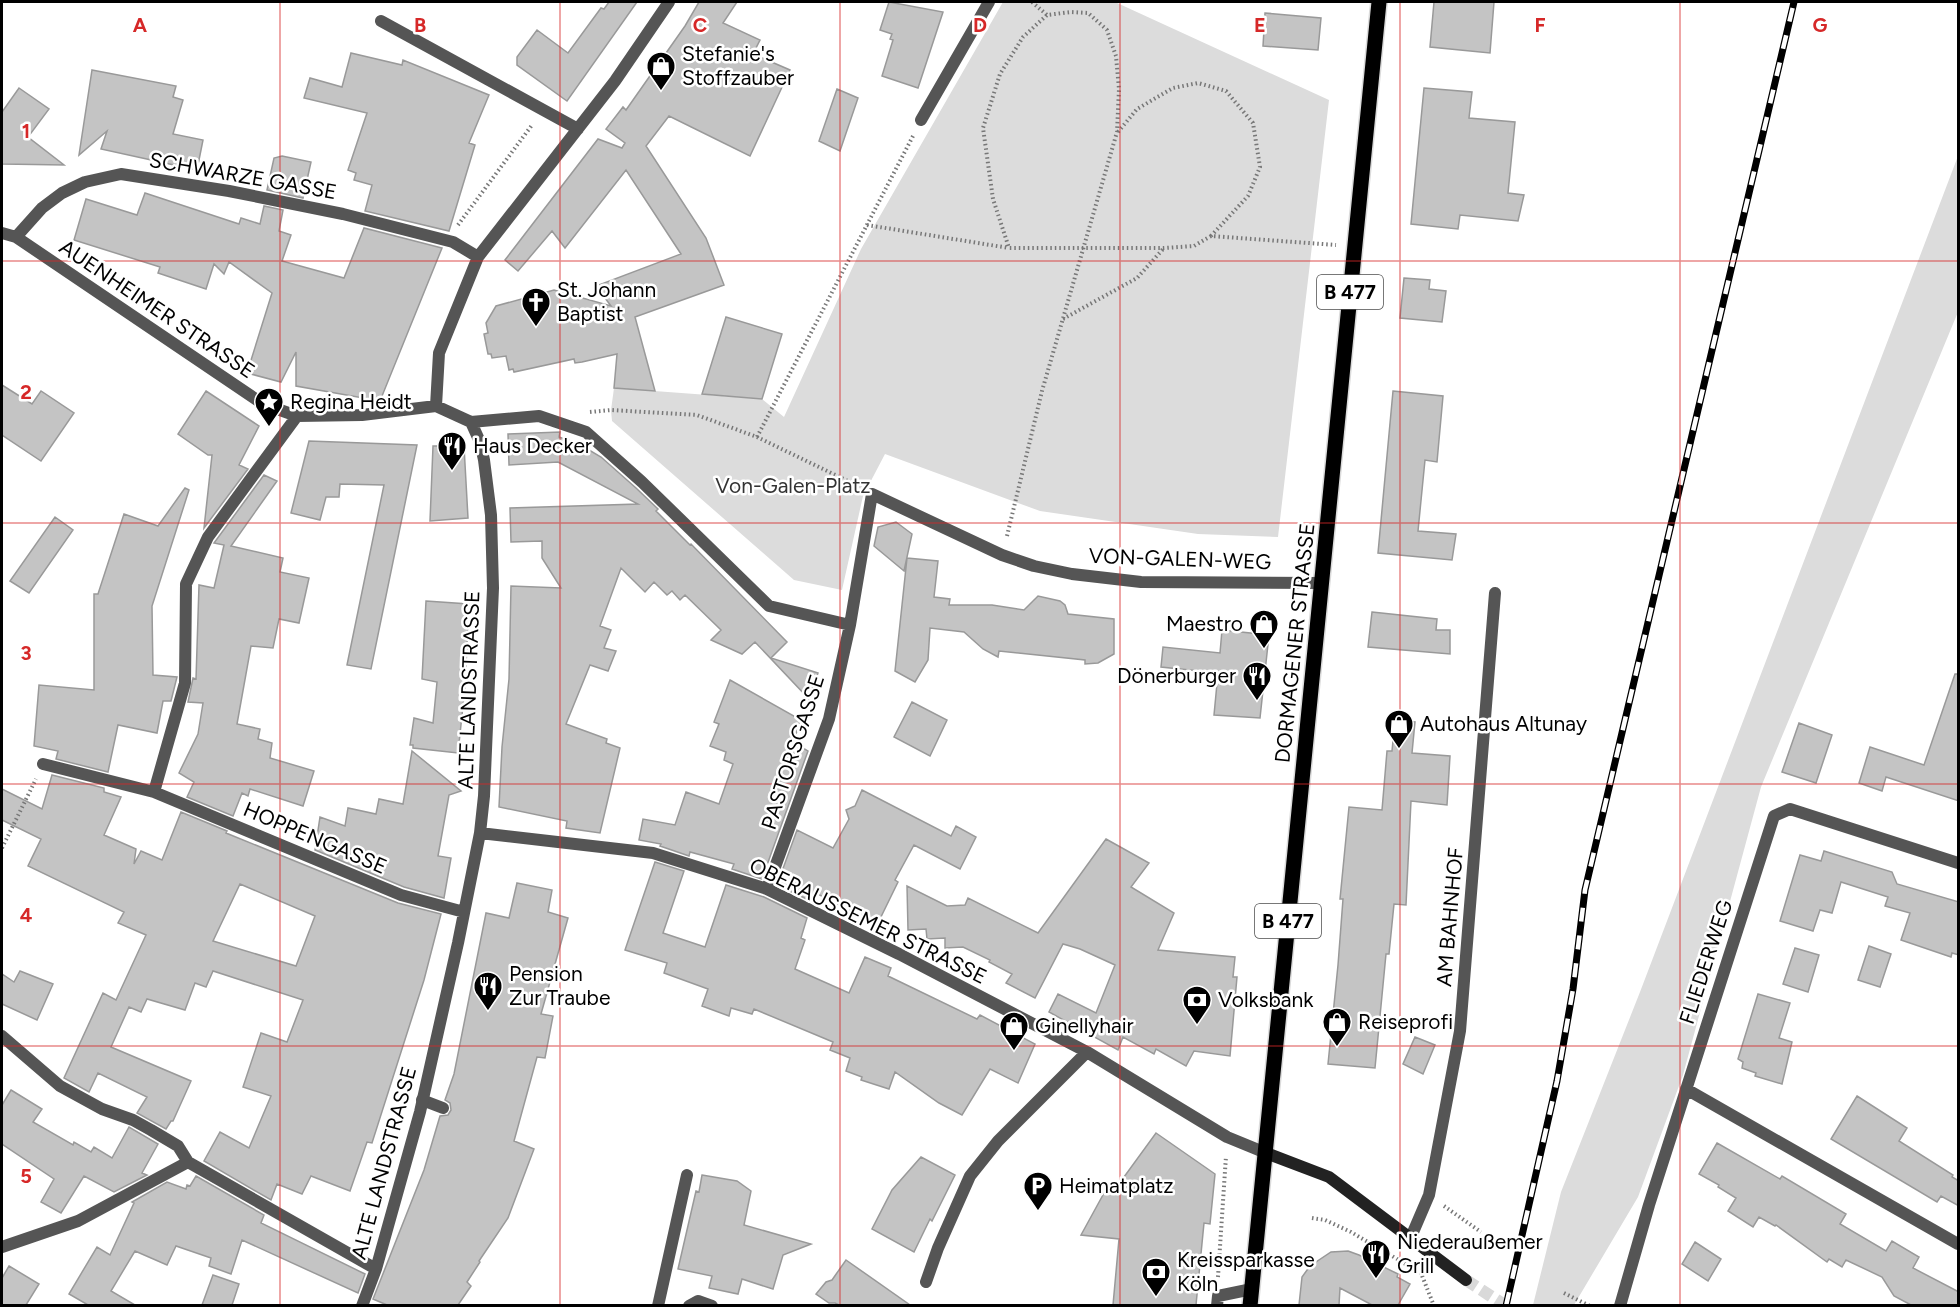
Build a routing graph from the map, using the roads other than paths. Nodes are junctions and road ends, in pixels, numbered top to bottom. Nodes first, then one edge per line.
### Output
1 (669, 2) edge
2 (989, 2) edge
3 (1378, 2) edge
4 (381, 21) dead end
5 (921, 120) road end
6 (578, 129) junction
7 (2, 233) edge
8 (16, 237) junction
9 (478, 257) junction
10 (436, 406) junction
11 (297, 416) junction
12 (471, 422) junction
13 (873, 494) joint
14 (1322, 583) junction
15 (1495, 593) dead end
16 (850, 625) junction
17 (43, 764) road end
18 (154, 792) junction
19 (480, 833) junction
20 (1959, 863) edge
21 (767, 889) junction
22 (464, 912) junction
23 (2, 1036) edge
24 (1087, 1052) junction
25 (1686, 1089) junction
26 (422, 1100) junction
27 (443, 1108) dead end
28 (1266, 1153) junction
29 (188, 1162) junction
30 (687, 1175) dead end
31 (1411, 1237) junction
32 (1959, 1244) edge
33 (2, 1247) edge
34 (376, 1269) junction
35 (1466, 1280) tunnel mouth
36 (926, 1282) dead end
37 (1252, 1289) junction
38 (1217, 1301) edge
39 (362, 1305) edge
40 (658, 1305) edge
41 (689, 1305) edge
42 (712, 1305) edge
43 (1250, 1305) edge
44 (1620, 1305) edge

1 - 6 street
2 - 5 street
3 - 14 main road, DORMAGENER STRASSE / B 477
4 - 6 street
6 - 9 street
7 - 8 street, AUENHEIMER STRASSE
8 - 9 street, SCHWARZE GASSE
8 - 11 street, AUENHEIMER STRASSE
9 - 10 street
10 - 11 street, AUENHEIMER STRASSE
10 - 12 street
11 - 18 street
12 - 16 street
12 - 19 street, ALTE LANDSTRASSE
13 - 14 street, VON-GALEN-WEG
13 - 16 street, PASTORSGASSE
14 - 28 main road, DORMAGENER STRASSE / B 477
15 - 31 street, AM BAHNHOF
16 - 21 street, PASTORSGASSE
17 - 18 street, HOPPENGASSE
18 - 22 street, HOPPENGASSE
19 - 21 street, OBERAUSSEMER STRASSE
19 - 22 street, ALTE LANDSTRASSE
20 - 25 street, FLIEDERWEG
21 - 24 street, OBERAUSSEMER STRASSE
22 - 26 street, ALTE LANDSTRASSE
23 - 29 street
24 - 28 street, OBERAUSSEMER STRASSE
24 - 36 street
25 - 32 street
25 - 44 street, FLIEDERWEG
26 - 27 street
26 - 34 street, ALTE LANDSTRASSE
28 - 31 main road, OBERAUSSEMER STRASSE
28 - 37 main road, DORMAGENER STRASSE / B 477
29 - 33 street
29 - 34 street
30 - 40 street
31 - 35 main road, OBERAUSSEMER STRASSE
34 - 39 street, ALTE LANDSTRASSE
37 - 38 street
37 - 43 main road, DORMAGENER STRASSE / B 477
41 - 42 street

